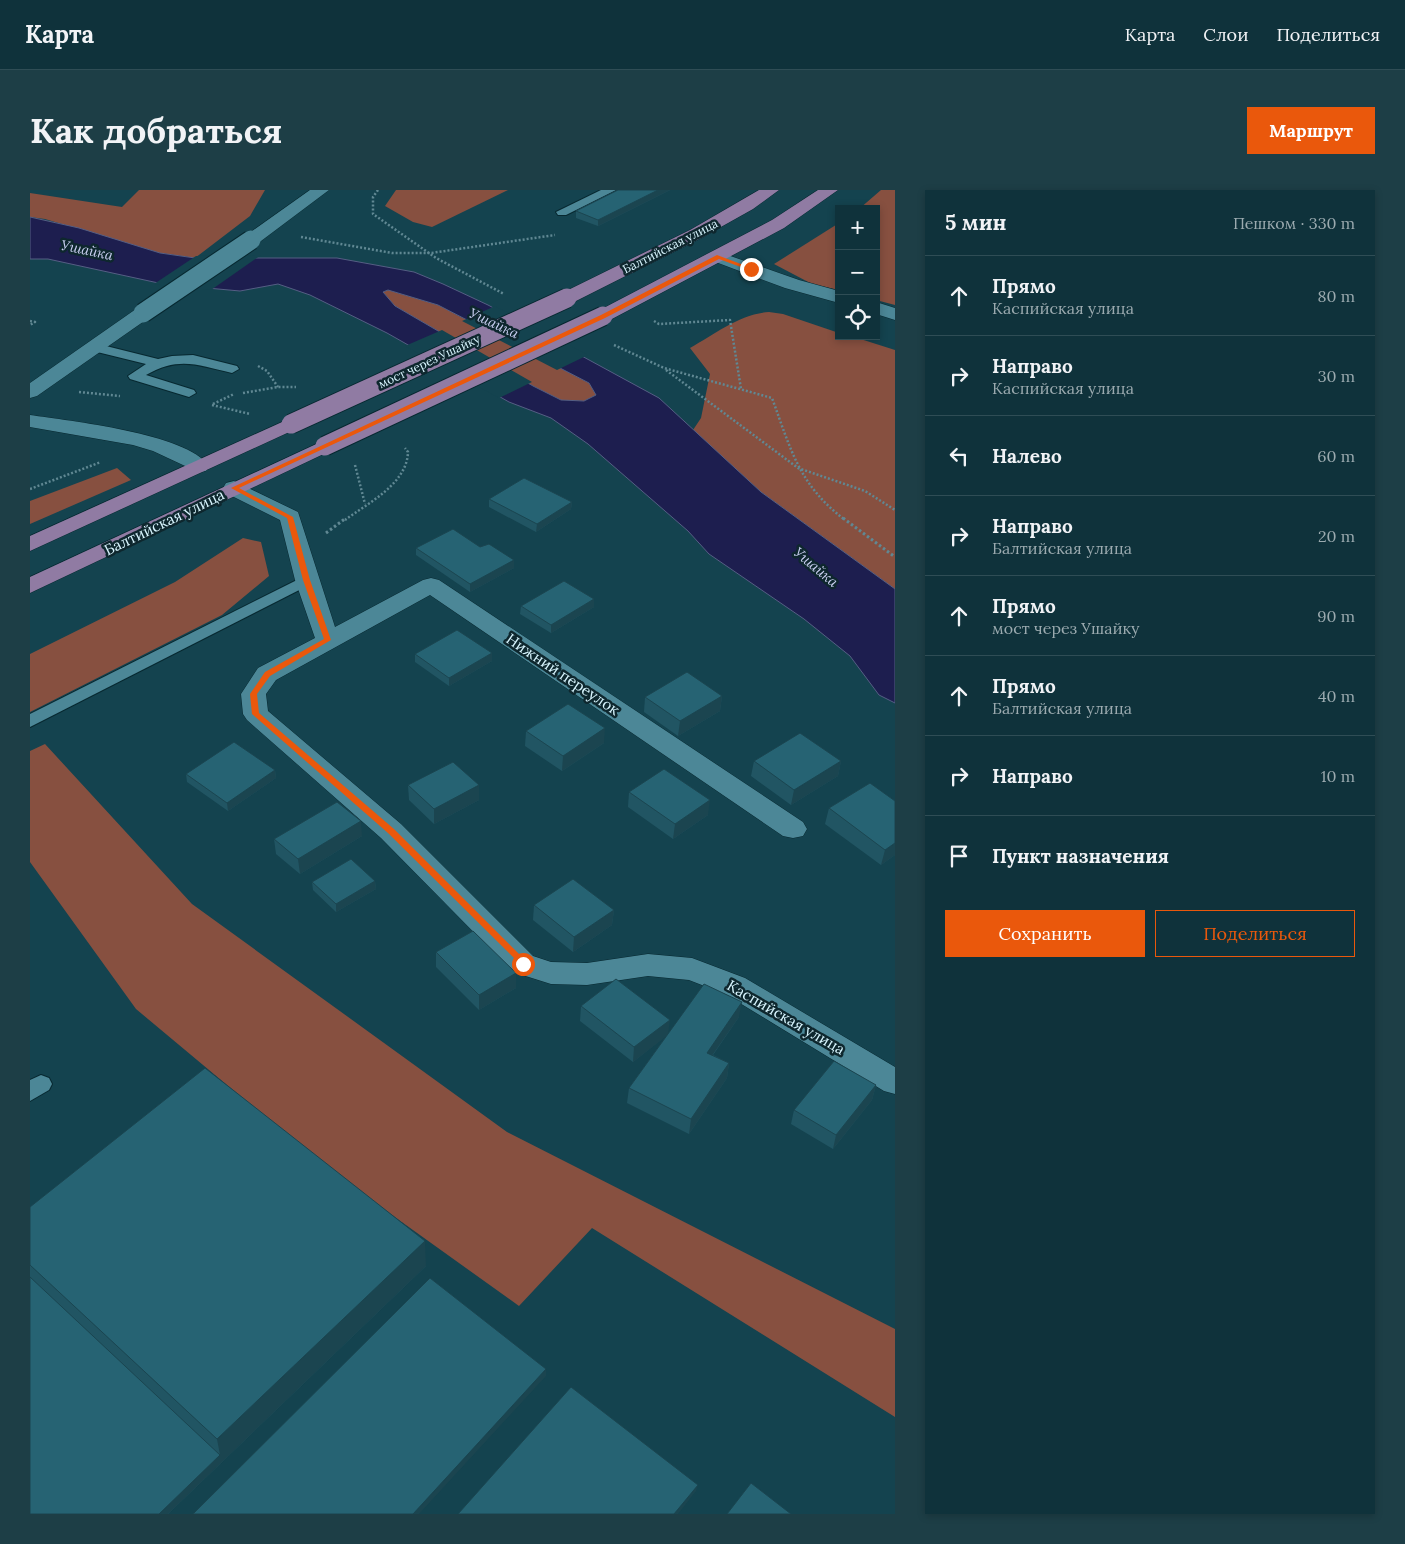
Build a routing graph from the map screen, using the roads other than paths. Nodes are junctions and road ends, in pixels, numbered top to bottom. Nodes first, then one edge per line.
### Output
1 (321, 190) edge
2 (610, 190) edge
3 (771, 190) edge
4 (830, 190) edge
5 (562, 212) road end
6 (719, 257) junction
7 (835, 297) edge
8 (567, 298) joint
9 (880, 309) edge
10 (895, 314) edge
11 (94, 347) junction
12 (156, 363) junction
13 (232, 369) dead end
14 (30, 392) edge
15 (189, 392) dead end
16 (30, 422) edge
17 (198, 466) junction
18 (234, 488) junction
19 (30, 544) edge
20 (307, 580) junction
21 (30, 586) edge
22 (328, 640) junction
23 (30, 721) edge
24 (792, 829) dead end
25 (895, 1082) edge

1 - 11 street, bridge
2 - 5 lane
3 - 8 main road, Балтийская улица
4 - 6 main road
6 - 7 street
6 - 18 main road, Балтийская улица, bridge
8 - 17 main road, мост через Ушайку, bridge
9 - 10 street
11 - 12 lane
11 - 14 street
12 - 13 lane
12 - 15 lane
16 - 17 street
17 - 19 main road
18 - 20 street
18 - 21 main road, Балтийская улица
20 - 22 street
20 - 23 lane
22 - 24 street, Нижний переулок
22 - 25 street, Каспийская улица

